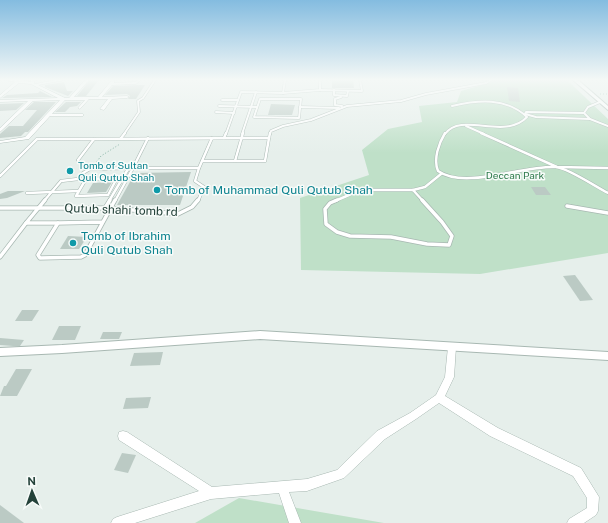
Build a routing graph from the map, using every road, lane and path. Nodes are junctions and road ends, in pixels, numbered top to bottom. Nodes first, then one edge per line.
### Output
1 (27, 104) edge
2 (61, 104) edge
3 (83, 104) edge
4 (105, 104) edge
5 (138, 104) edge
6 (337, 104) edge
7 (365, 104) edge
8 (457, 104) edge
9 (500, 104) edge
10 (593, 104) edge
11 (219, 106) dead end
12 (236, 106) junction
13 (347, 106) junction
14 (452, 106) dead end
15 (250, 107) junction
16 (257, 107) joint
17 (300, 107) joint
18 (80, 108) dead end
19 (342, 108) junction
20 (102, 109) dead end
21 (216, 112) dead end
22 (234, 113) junction
23 (584, 113) junction
24 (525, 114) junction
25 (48, 115) junction
26 (81, 115) dead end
27 (590, 119) junction
28 (464, 125) junction
29 (608, 126) edge
30 (0, 131) edge
31 (94, 138) junction
32 (121, 138) junction
33 (125, 138) junction
34 (148, 138) junction
35 (212, 138) junction
36 (224, 138) junction
37 (241, 138) junction
38 (269, 138) junction
39 (0, 142) edge
40 (78, 160) dead end
41 (202, 161) junction
42 (235, 161) junction
43 (557, 167) junction
44 (133, 168) junction
45 (199, 168) junction
46 (608, 168) edge
47 (90, 169) junction
48 (128, 169) junction
49 (441, 174) junction
50 (0, 176) edge
51 (112, 188) junction
52 (118, 188) junction
53 (413, 190) junction
54 (51, 192) junction
55 (79, 192) junction
56 (27, 193) dead end
57 (608, 193) edge
58 (567, 206) dead end
59 (39, 207) junction
60 (0, 208) edge
61 (105, 208) junction
62 (110, 208) junction
63 (608, 213) edge
64 (102, 222) junction
65 (26, 223) junction
66 (58, 223) junction
67 (0, 257) edge
68 (452, 347) junction
69 (0, 352) edge
70 (608, 356) edge
71 (439, 398) junction
72 (123, 436) dead end
73 (282, 487) junction
74 (211, 493) junction
75 (117, 523) edge
76 (295, 523) edge
77 (573, 523) edge

1 - 30 street
2 - 25 street
3 - 18 street
4 - 20 street
5 - 32 lane
6 - 13 lane
7 - 13 lane
8 - 14 lane
9 - 24 lane
10 - 23 lane
11 - 12 lane
12 - 15 lane
12 - 22 lane
13 - 19 lane
15 - 16 lane
15 - 37 lane
16 - 17 lane
17 - 19 lane
19 - 38 lane
21 - 22 lane
22 - 36 lane
23 - 24 lane
23 - 27 lane
24 - 27 lane
24 - 28 lane
25 - 26 street
25 - 39 street
27 - 29 lane
28 - 43 lane
28 - 49 lane
31 - 32 lane
31 - 40 lane
31 - 50 lane
32 - 33 lane
33 - 34 lane
33 - 47 path
34 - 35 lane
34 - 44 lane
35 - 36 lane
35 - 41 lane
36 - 37 lane
37 - 38 lane
37 - 42 lane
38 - 42 lane
41 - 42 lane
41 - 45 lane
43 - 46 lane
43 - 49 lane
43 - 57 lane
44 - 45 lane
44 - 48 lane
44 - 62 lane
45 - 62 lane, Qutub shahi tomb rd
47 - 48 lane
47 - 54 lane
48 - 52 lane
49 - 53 lane
51 - 52 lane
51 - 55 lane
51 - 55 lane
52 - 61 lane
53 - 53 lane
54 - 55 lane
54 - 56 lane
54 - 59 lane
58 - 63 lane
59 - 60 lane, Qutub shahi tomb rd
59 - 61 lane, Qutub shahi tomb rd
59 - 65 lane
61 - 62 lane, Qutub shahi tomb rd
62 - 64 lane
64 - 66 lane
64 - 66 lane
65 - 66 lane
65 - 67 lane
68 - 69 street
68 - 70 street
68 - 71 street
71 - 73 street
71 - 77 street
72 - 74 street
73 - 74 street
73 - 76 street
74 - 75 street

